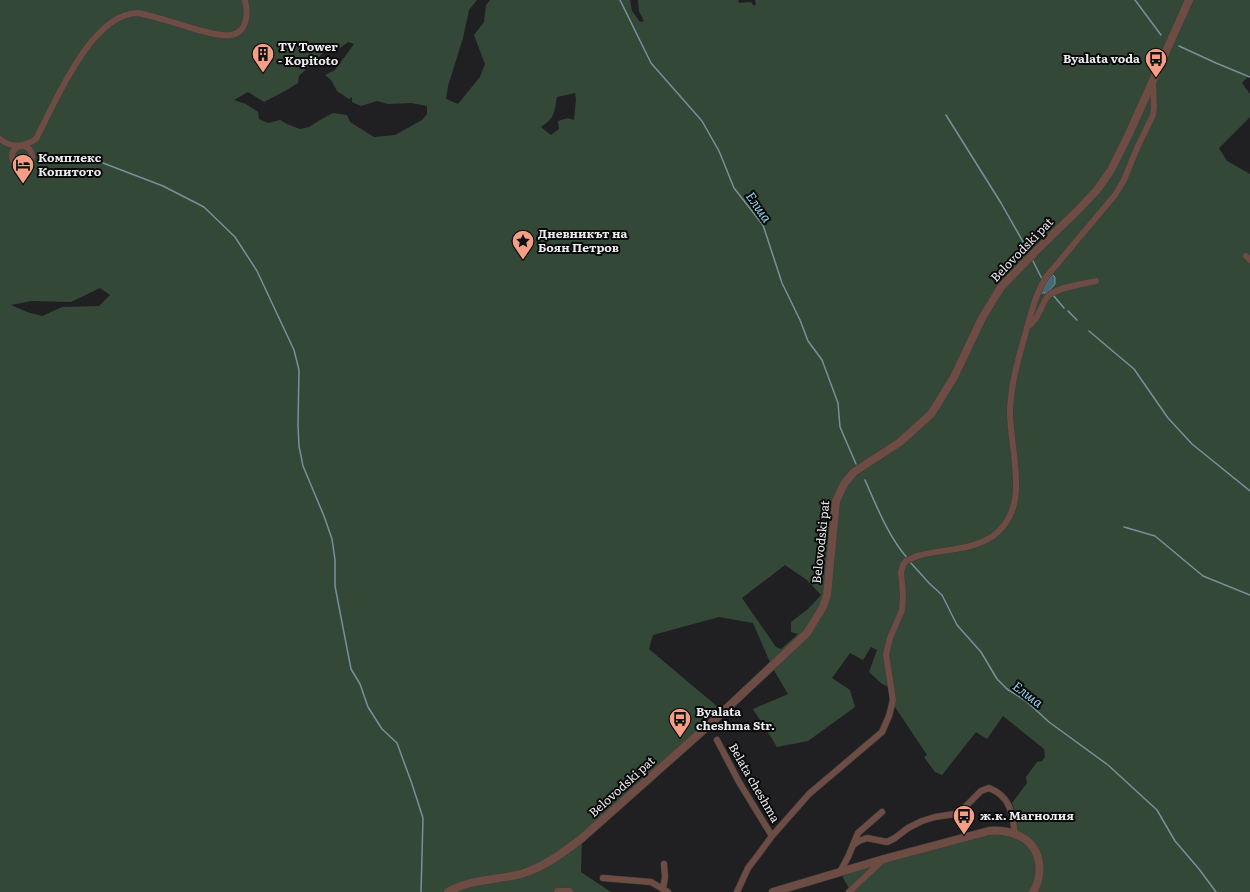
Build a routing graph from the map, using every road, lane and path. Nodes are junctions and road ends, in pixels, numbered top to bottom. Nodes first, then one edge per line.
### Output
1 (245, 0) edge
2 (1189, 0) edge
3 (1152, 80) junction
4 (36, 139) junction
5 (2, 141) edge
6 (20, 146) junction
7 (12, 155) junction
8 (33, 155) junction
9 (1096, 281) dead end
10 (1027, 327) junction
11 (717, 740) dead end
12 (882, 812) dead end
13 (1014, 834) junction
14 (772, 836) junction
15 (853, 845) junction
16 (884, 859) junction
17 (664, 864) dead end
18 (840, 872) junction
19 (604, 878) dead end
20 (666, 890) edge
21 (448, 892) edge
22 (558, 892) edge
23 (569, 892) edge
24 (737, 892) edge
25 (773, 892) edge
26 (849, 892) edge
27 (1033, 892) edge

1 - 4 street
2 - 3 street, Belovodski pat
3 - 10 street
3 - 21 street, Belovodski pat
4 - 6 street
4 - 8 street
5 - 6 street
5 - 7 street
6 - 7 street
6 - 8 street
7 - 8 street
9 - 10 street
10 - 14 street
11 - 14 street, Belata cheshma
12 - 15 street
13 - 15 street
13 - 16 street
13 - 27 street
14 - 24 street
15 - 18 street
16 - 18 street
16 - 26 street
17 - 20 street
18 - 25 street
19 - 20 street
22 - 23 street

